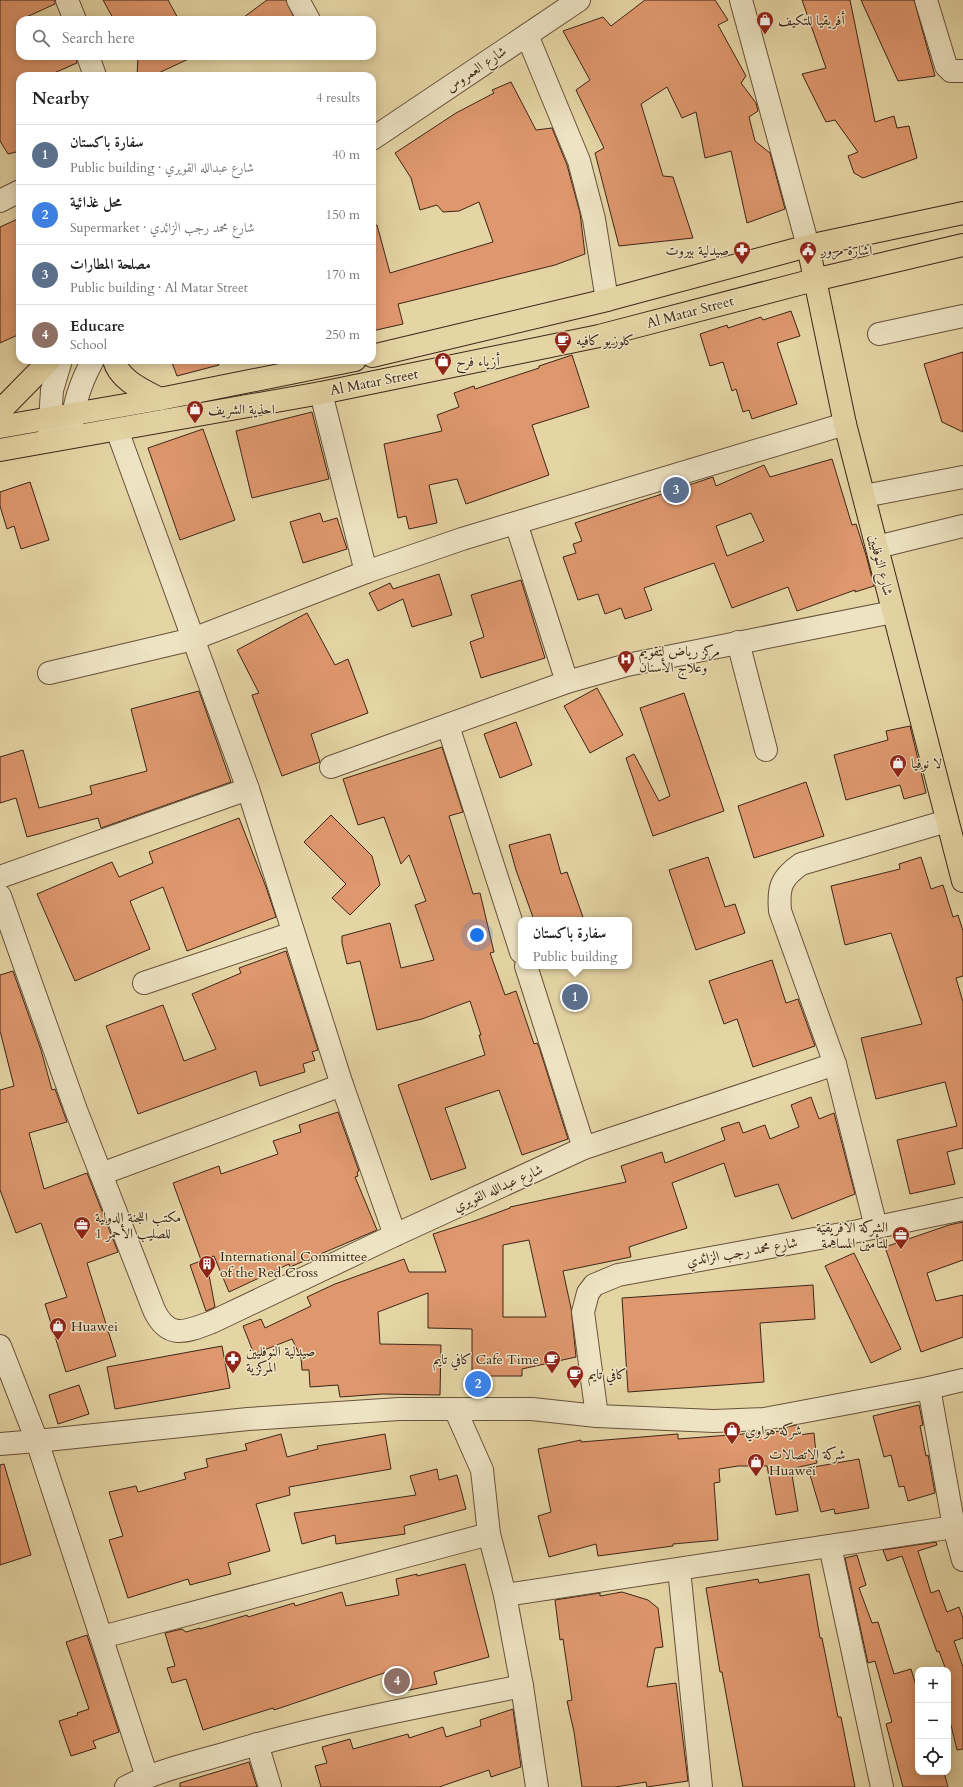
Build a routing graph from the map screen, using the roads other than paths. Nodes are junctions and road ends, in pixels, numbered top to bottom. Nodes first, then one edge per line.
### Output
1 (67, 0) edge
2 (298, 0) edge
3 (579, 0) edge
4 (741, 0) edge
5 (926, 0) edge
6 (73, 16) edge
7 (307, 16) edge
8 (527, 34) junction
9 (90, 60) edge
10 (963, 71) edge
11 (94, 72) edge
12 (376, 136) edge
13 (16, 193) edge
14 (0, 201) edge
15 (963, 213) edge
16 (963, 245) edge
17 (808, 246) junction
18 (814, 280) junction
19 (607, 300) junction
20 (963, 316) edge
21 (879, 334) dead end
22 (376, 355) edge
23 (46, 364) edge
24 (60, 364) edge
25 (91, 364) edge
26 (116, 364) edge
27 (335, 364) edge
28 (320, 393) junction
29 (160, 399) junction
30 (0, 410) edge
31 (72, 414) junction
32 (49, 418) junction
33 (845, 424) junction
34 (0, 427) edge
35 (117, 430) junction
36 (70, 437) junction
37 (49, 441) junction
38 (0, 450) edge
39 (963, 477) edge
40 (864, 496) junction
41 (516, 523) junction
42 (963, 526) edge
43 (877, 546) junction
44 (366, 572) junction
45 (893, 612) junction
46 (193, 639) junction
47 (738, 642) junction
48 (49, 673) dead end
49 (567, 682) junction
50 (448, 726) junction
51 (766, 750) dead end
52 (331, 767) dead end
53 (248, 789) junction
54 (947, 822) junction
55 (0, 877) edge
56 (963, 882) edge
57 (0, 896) edge
58 (294, 933) junction
59 (7, 940) edge
60 (518, 943) edge
61 (527, 969) edge
62 (144, 983) dead end
63 (835, 1064) junction
64 (342, 1085) junction
65 (584, 1148) junction
66 (101, 1174) junction
67 (963, 1209) edge
68 (876, 1228) junction
69 (395, 1235) junction
70 (0, 1346) edge
71 (963, 1380) edge
72 (929, 1388) junction
73 (455, 1409) junction
74 (597, 1416) junction
75 (37, 1441) junction
76 (0, 1444) edge
77 (954, 1527) junction
78 (489, 1534) junction
79 (830, 1546) junction
80 (963, 1560) edge
81 (679, 1569) junction
82 (505, 1595) junction
83 (102, 1637) junction
84 (522, 1686) junction
85 (257, 1744) junction
86 (147, 1777) junction
87 (126, 1787) edge
88 (270, 1787) edge
89 (537, 1787) edge
90 (701, 1787) edge
91 (882, 1787) edge

1 - 6 street
2 - 7 street
3 - 8 street, شارع العمروس
4 - 17 street
5 - 10 street
8 - 12 street, شارع العمروس
8 - 19 street
9 - 11 street
13 - 14 street
15 - 17 main road, Al Matar Street
16 - 18 main road, Al Matar Street
17 - 18 main road, شارع النوفليين
17 - 19 main road, Al Matar Street
18 - 28 main road, Al Matar Street
18 - 33 main road, شارع النوفليين
19 - 22 main road, Al Matar Street
20 - 21 street
23 - 30 main road
24 - 32 street
25 - 31 street
26 - 29 main road
27 - 29 main road, Al Matar Street
28 - 35 main road, Al Matar Street
28 - 44 street
29 - 31 main road, Al Matar Street
31 - 32 main road, Al Matar Street
31 - 36 street
32 - 34 main road, Al Matar Street
32 - 37 street
33 - 40 main road, شارع النوفليين
33 - 41 street
35 - 36 main road, Al Matar Street
35 - 46 street
36 - 37 main road, Al Matar Street
37 - 38 main road, Al Matar Street
39 - 40 street
40 - 43 main road, شارع النوفليين
41 - 44 street
41 - 49 street
42 - 43 street
43 - 45 main road, شارع النوفليين
44 - 46 street
45 - 47 street
45 - 54 main road, شارع النوفليين
46 - 48 street
46 - 53 street
47 - 49 street
47 - 51 street
49 - 50 street
50 - 52 street
50 - 60 street
53 - 55 street
53 - 58 street
54 - 56 main road, شارع النوفليين
54 - 63 street
57 - 59 street
58 - 62 street
58 - 64 street
59 - 66 street
61 - 65 street
63 - 65 street, شارع عبدالله القويري
63 - 68 street
64 - 66 street
64 - 69 street
65 - 69 street, شارع عبدالله القويري
66 - 69 street, شارع عبدالله القويري
67 - 68 street, شارع محمد رجب الزائدي
68 - 74 street, شارع محمد رجب الزائدي
70 - 75 street
71 - 72 street
72 - 74 street
72 - 77 street
73 - 74 street
73 - 75 street
73 - 78 street
75 - 76 street
75 - 83 street
77 - 79 street
77 - 80 street
78 - 82 street
78 - 83 street
79 - 81 street
79 - 91 street
81 - 82 street
81 - 90 street
82 - 84 street
83 - 86 street
84 - 85 street
84 - 89 street
85 - 86 street
85 - 88 street
86 - 87 street

